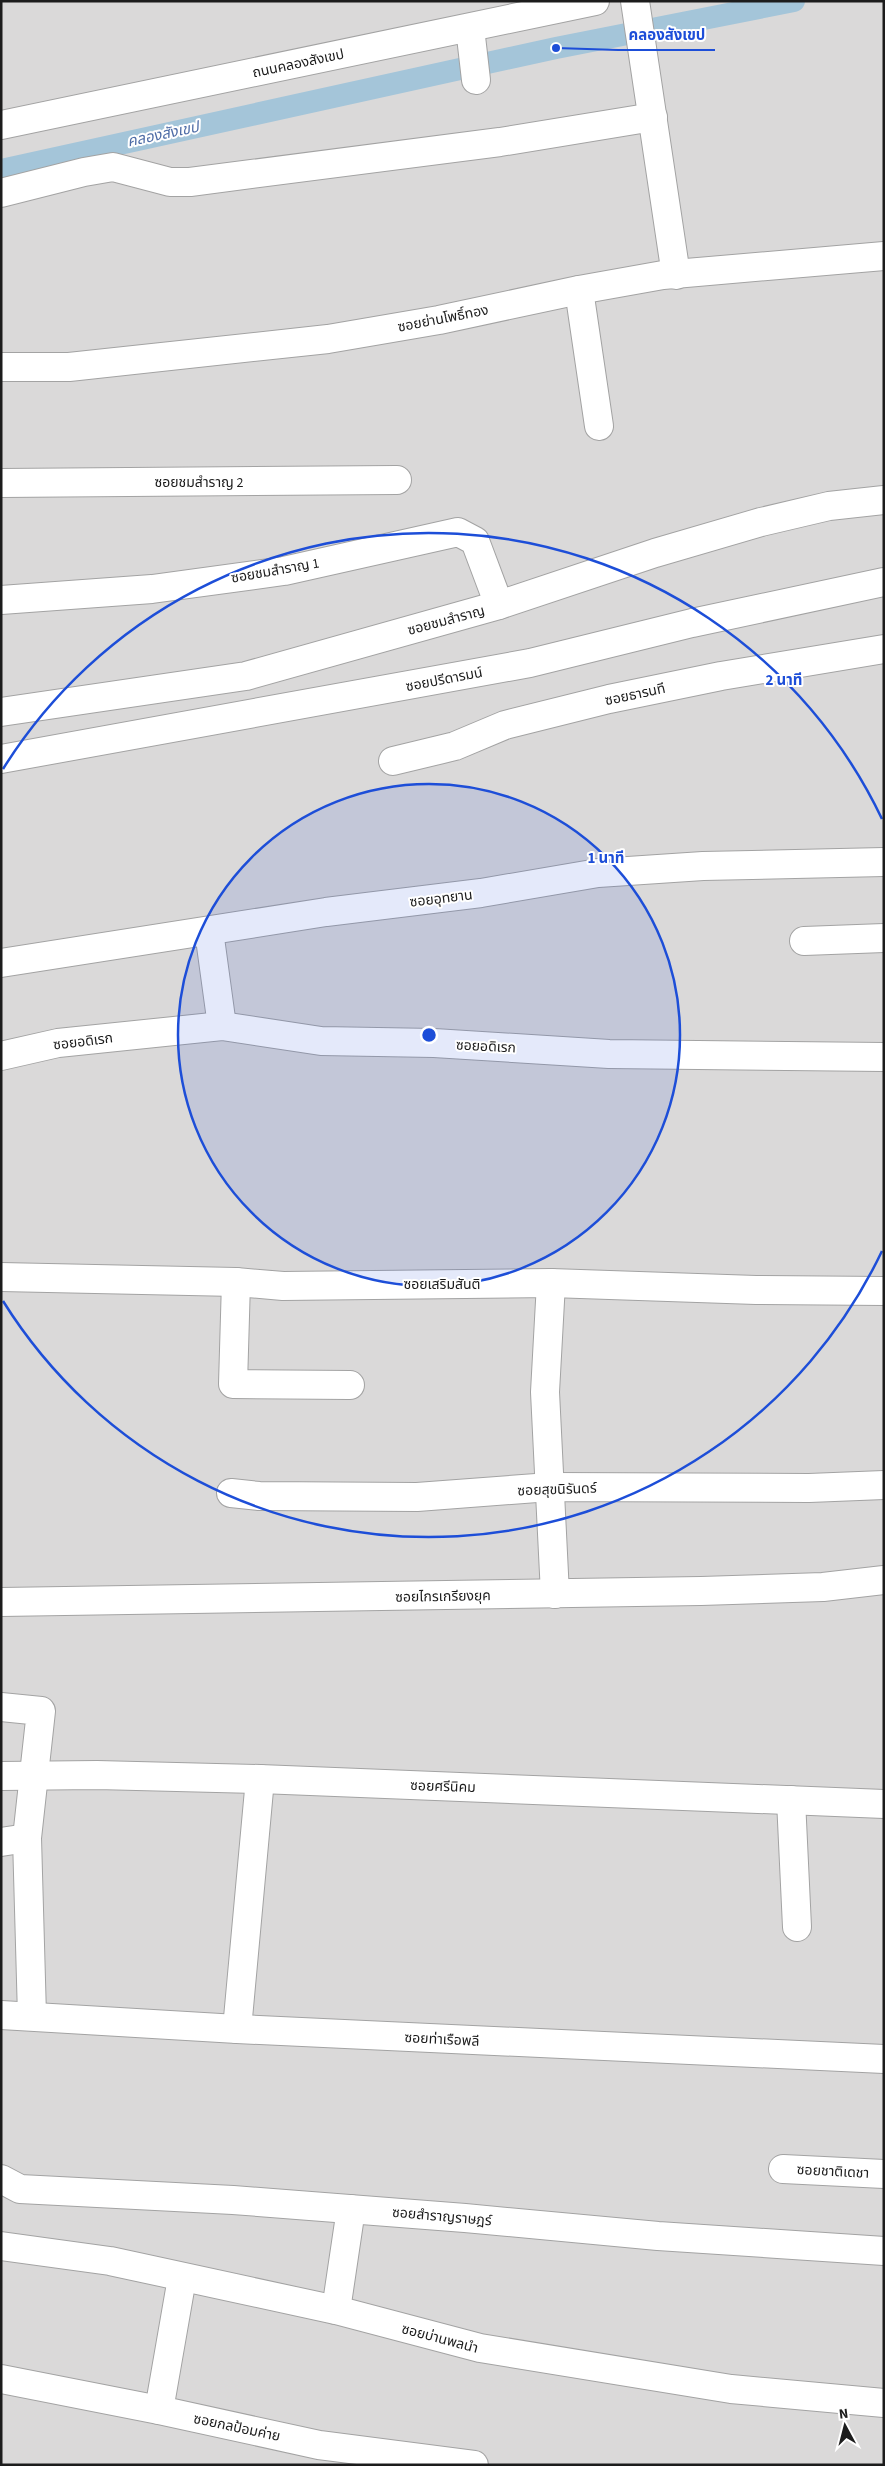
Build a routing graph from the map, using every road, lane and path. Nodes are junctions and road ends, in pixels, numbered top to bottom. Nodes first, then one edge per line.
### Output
1 (595, 1) edge
2 (635, 1) edge
3 (470, 28) junction
4 (476, 80) dead end
5 (653, 116) junction
6 (1, 125) edge
7 (1, 193) edge
8 (884, 256) edge
9 (676, 274) junction
10 (579, 290) junction
11 (1, 367) edge
12 (598, 426) dead end
13 (396, 480) dead end
14 (1, 483) edge
15 (884, 500) edge
16 (884, 582) edge
17 (1, 600) edge
18 (500, 605) junction
19 (884, 649) edge
20 (1, 712) edge
21 (1, 759) edge
22 (393, 761) dead end
23 (884, 862) edge
24 (210, 931) junction
25 (884, 938) edge
26 (804, 941) dead end
27 (1, 963) edge
28 (222, 1026) junction
29 (1, 1056) edge
30 (884, 1057) edge
31 (1, 1277) edge
32 (236, 1282) junction
33 (550, 1283) junction
34 (884, 1291) edge
35 (350, 1384) dead end
36 (884, 1485) edge
37 (550, 1487) junction
38 (231, 1493) dead end
39 (884, 1580) edge
40 (556, 1594) junction
41 (1, 1602) edge
42 (1, 1706) edge
43 (35, 1774) junction
44 (1, 1776) edge
45 (260, 1779) junction
46 (791, 1800) junction
47 (884, 1804) edge
48 (14, 1840) edge
49 (797, 1927) dead end
50 (1, 2015) edge
51 (32, 2016) junction
52 (237, 2029) junction
53 (884, 2059) edge
54 (783, 2169) dead end
55 (884, 2174) edge
56 (1, 2179) edge
57 (351, 2209) junction
58 (1, 2246) edge
59 (884, 2251) edge
60 (182, 2278) junction
61 (336, 2310) junction
62 (1, 2379) edge
63 (884, 2403) edge
64 (159, 2410) junction
65 (474, 2465) edge

1 - 3 street, ถนนคลองสังเขป
2 - 5 street
3 - 4 street
3 - 6 street, ถนนคลองสังเขป
5 - 7 street
5 - 9 street
8 - 9 street, ซอยย่านโพธิ์ทอง
9 - 10 street, ซอยย่านโพธิ์ทอง
10 - 11 street, ซอยย่านโพธิ์ทอง
10 - 12 street
13 - 14 street, ซอยชมสำราญ 2
15 - 18 street, ซอยชมสำราญ
16 - 21 street, ซอยปรีดารมน์
17 - 18 street, ซอยชมสำราญ 1
18 - 20 street, ซอยชมสำราญ
19 - 22 street, ซอยธารนที
23 - 24 street, ซอยอุทยาน
24 - 27 street, ซอยอุทยาน
24 - 28 street
25 - 26 street
28 - 29 street, ซอยอดิเรก
28 - 30 street, ซอยอดิเรก
31 - 32 street, ซอยเสริมสันติ
32 - 33 street, ซอยเสริมสันติ
32 - 35 street
33 - 34 street, ซอยเสริมสันติ
33 - 37 street
36 - 37 street, ซอยสุขนิรันดร์
37 - 38 street, ซอยสุขนิรันดร์
37 - 40 street
39 - 40 street, ซอยไกรเกรียงยุค
40 - 41 street, ซอยไกรเกรียงยุค
42 - 43 street
43 - 44 street, ซอยศรีนิคม
43 - 45 street, ซอยศรีนิคม
43 - 48 street
45 - 46 street, ซอยศรีนิคม
45 - 52 street
46 - 47 street, ซอยศรีนิคม
46 - 49 street
48 - 51 street
50 - 51 street, ซอยท่าเรือพลี
51 - 52 street, ซอยท่าเรือพลี
52 - 53 street, ซอยท่าเรือพลี
54 - 55 street, ซอยชาติเดชา
56 - 57 street, ซอยสำราญราษฎร์
57 - 59 street, ซอยสำราญราษฎร์
57 - 61 street
58 - 60 street, ซอยบ่านพลนำ
60 - 61 street, ซอยบ่านพลนำ
60 - 64 street
61 - 63 street, ซอยบ่านพลนำ
62 - 64 street, ซอยกลป้อมค่าย
64 - 65 street, ซอยกลป้อมค่าย

